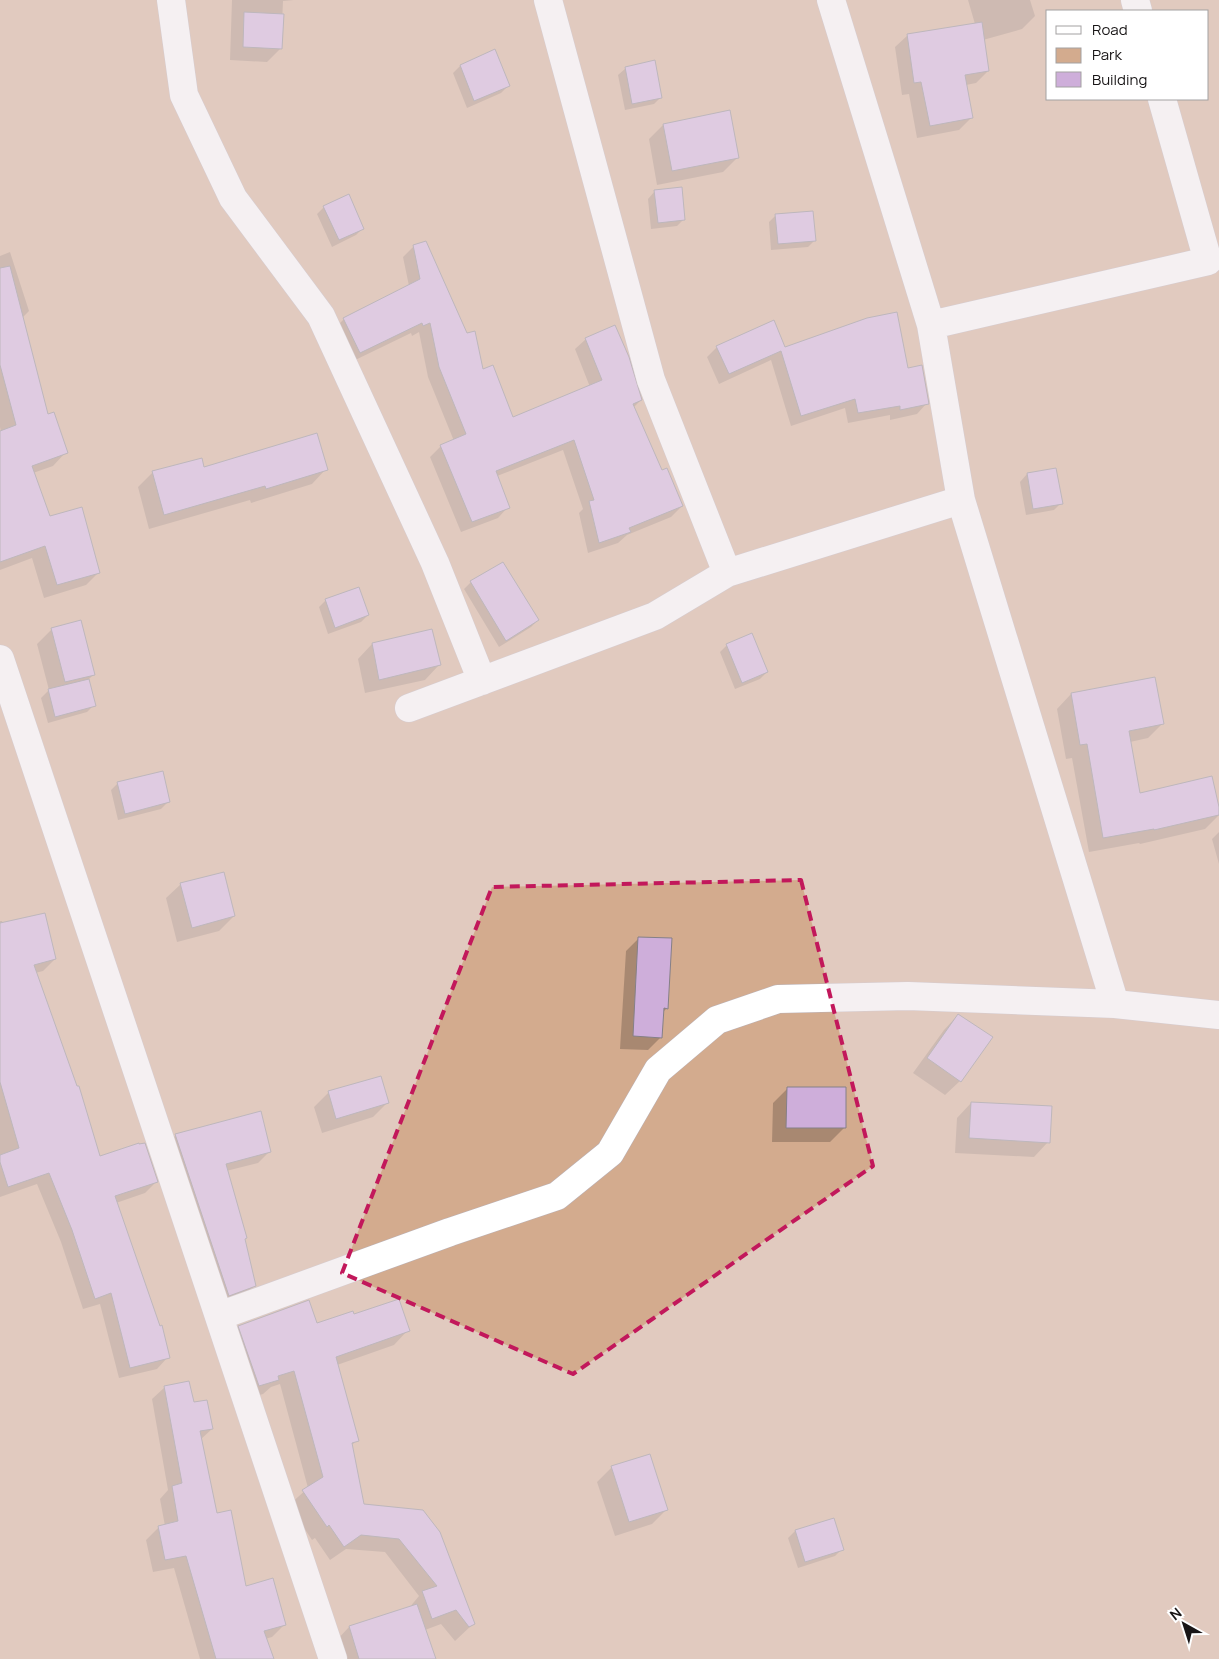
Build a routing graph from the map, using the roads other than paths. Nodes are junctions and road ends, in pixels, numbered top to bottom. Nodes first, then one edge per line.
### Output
1 (171, 0) edge
2 (548, 0) edge
3 (831, 0) edge
4 (1162, 100) edge
5 (931, 324) junction
6 (961, 500) junction
7 (727, 573) junction
8 (0, 659) edge
9 (482, 681) junction
10 (409, 708) dead end
11 (1114, 1004) junction
12 (1219, 1014) edge
13 (219, 1316) junction
14 (333, 1659) edge

1 - 9 street
2 - 7 street
3 - 5 street
4 - 5 street
5 - 6 street
6 - 7 street
6 - 11 street
7 - 9 street
8 - 13 street
9 - 10 street
11 - 12 street
11 - 13 street
13 - 14 street

